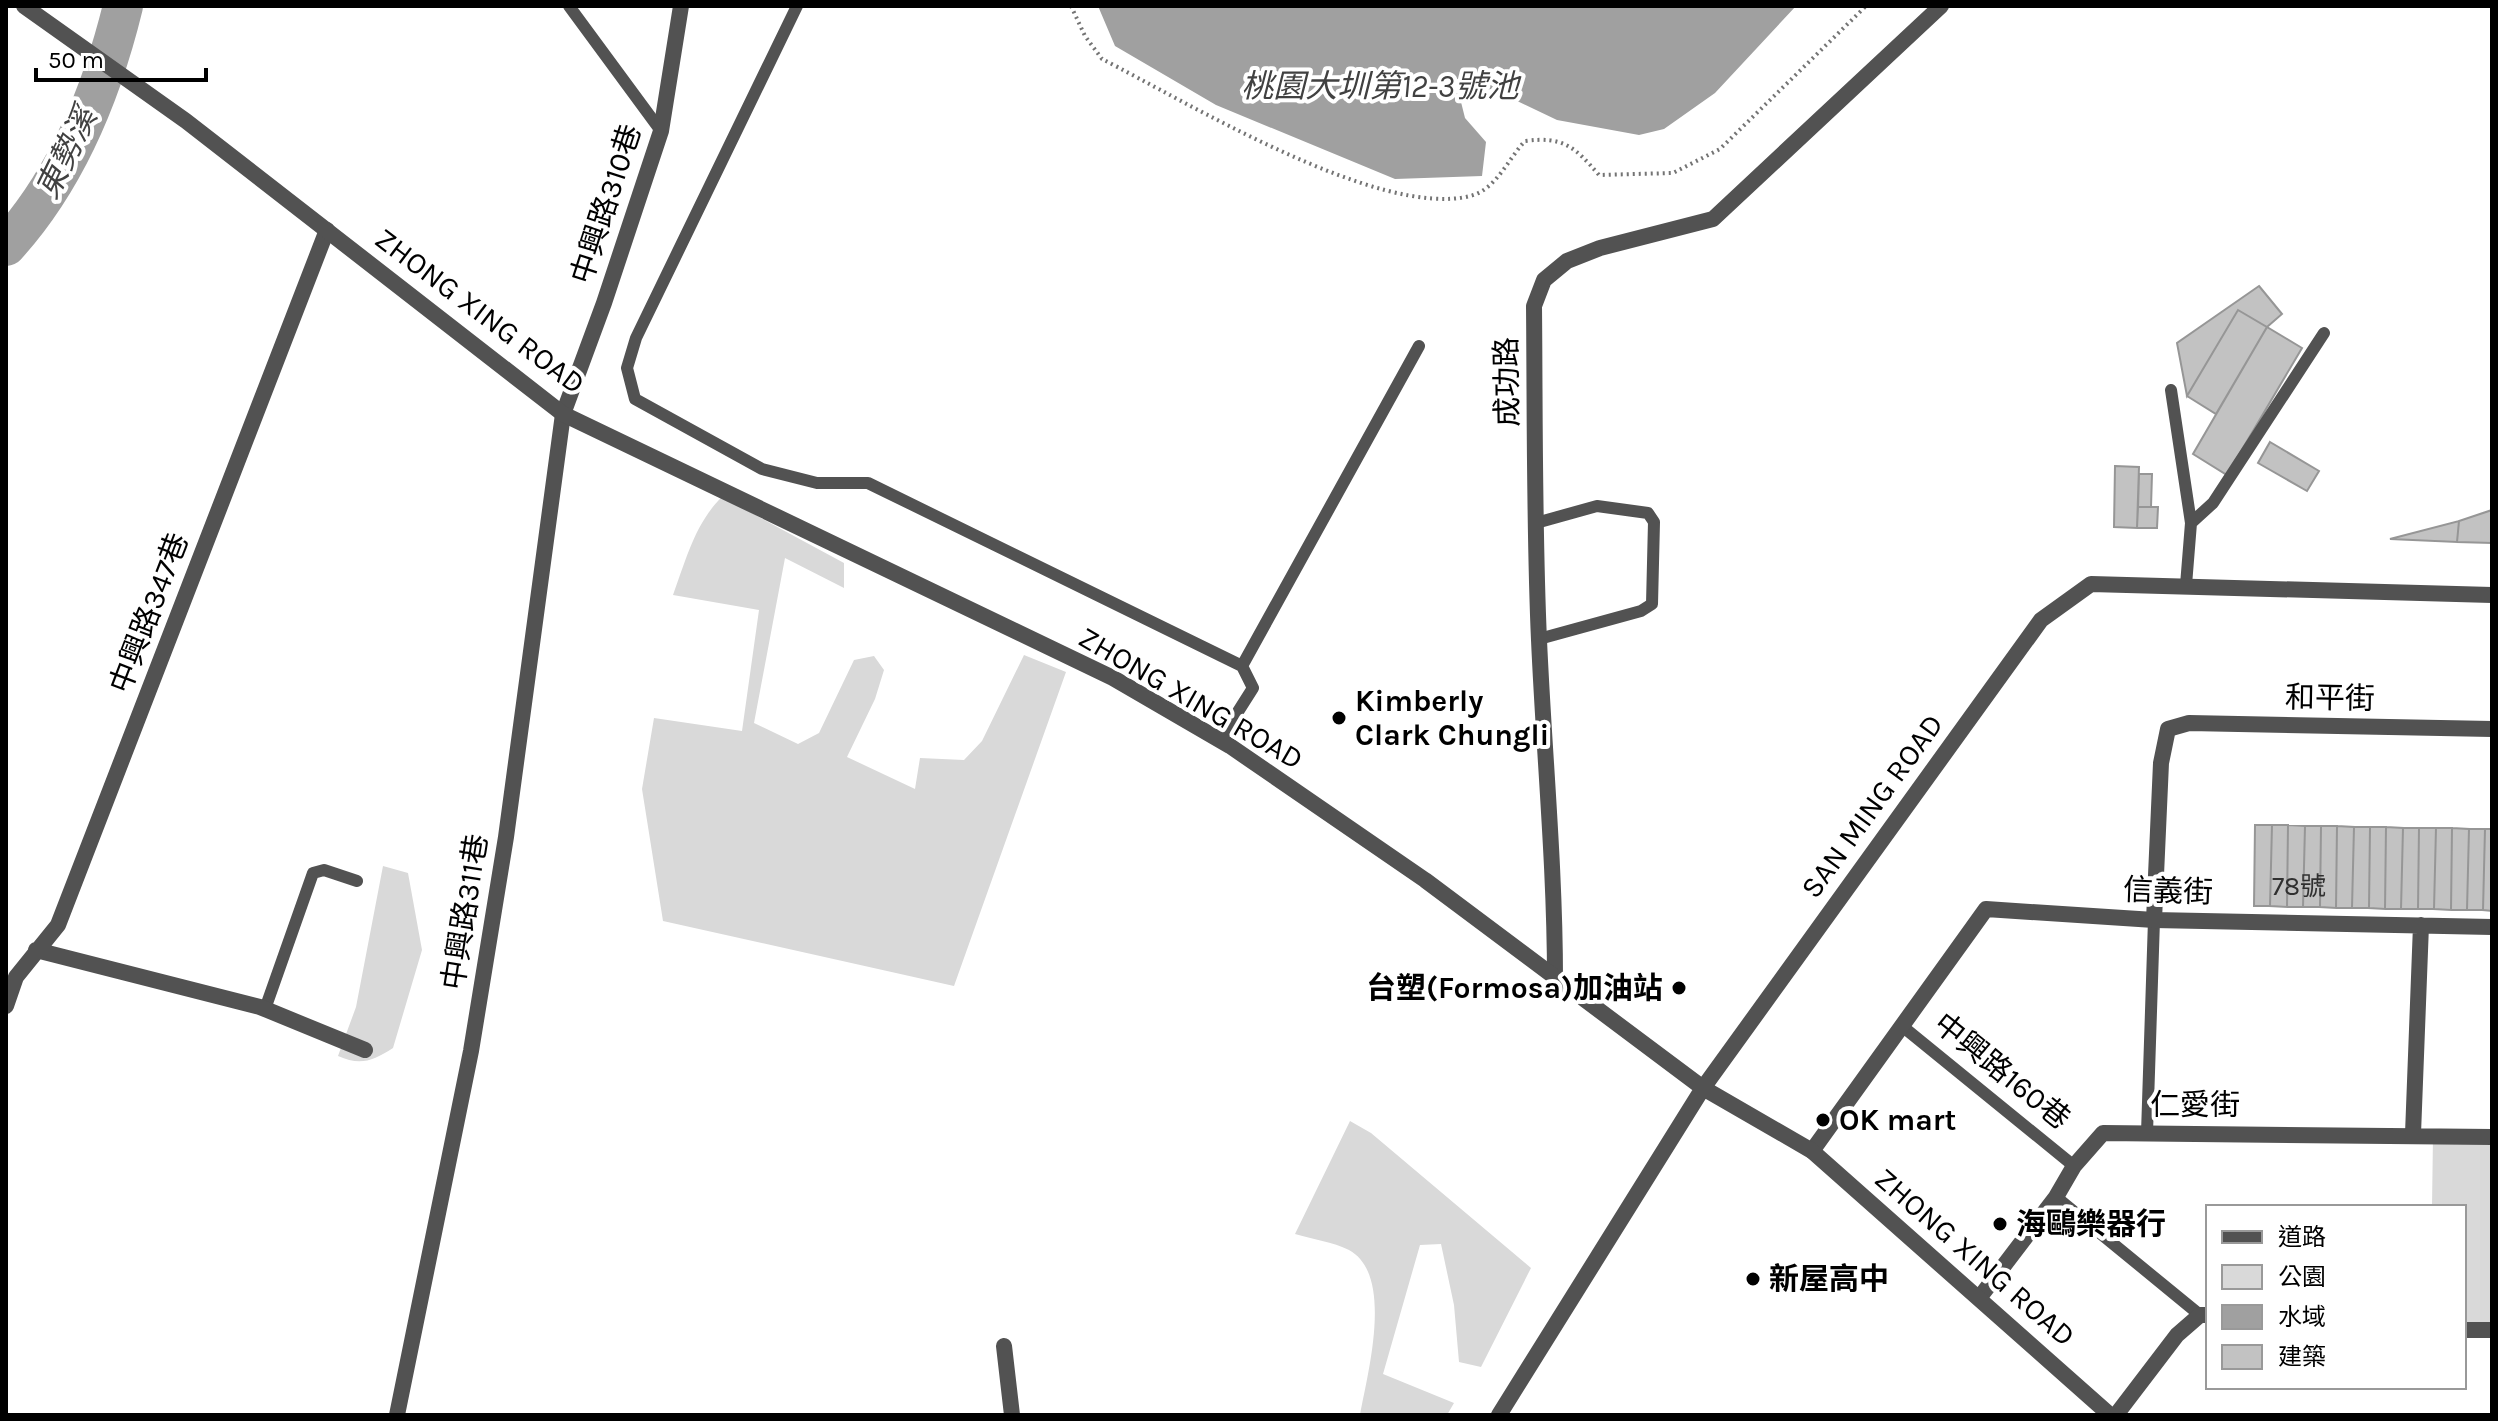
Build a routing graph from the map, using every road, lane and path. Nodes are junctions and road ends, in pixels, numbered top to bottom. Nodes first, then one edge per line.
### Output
1 (24, 6) edge
2 (569, 6) edge
3 (681, 6) edge
4 (797, 6) edge
5 (1071, 6) edge
6 (1866, 6) edge
7 (1941, 6) edge
8 (661, 131) junction
9 (327, 230) junction
10 (2324, 333) dead end
11 (1419, 346) dead end
12 (2171, 390) dead end
13 (563, 414) junction
14 (1536, 523) junction
15 (2191, 523) junction
16 (2186, 585) junction
17 (2492, 595) edge
18 (1539, 639) junction
19 (1242, 666) junction
20 (2492, 729) edge
21 (1220, 740) junction
22 (357, 881) dead end
23 (2154, 920) junction
24 (2421, 925) junction
25 (2492, 927) edge
26 (36, 950) junction
27 (1555, 979) junction
28 (6, 1006) edge
29 (265, 1009) junction
30 (1902, 1026) junction
31 (365, 1050) dead end
32 (1703, 1088) junction
33 (2147, 1133) junction
34 (2413, 1134) junction
35 (2492, 1137) edge
36 (1812, 1151) junction
37 (2074, 1166) junction
38 (2056, 1197) junction
39 (1980, 1297) junction
40 (2204, 1315) edge
41 (2466, 1330) edge
42 (2492, 1330) edge
43 (1004, 1346) dead end
44 (397, 1415) edge
45 (1012, 1415) edge
46 (1499, 1415) edge
47 (2110, 1415) edge
48 (2116, 1415) edge

1 - 9 street, ZHONG XING ROAD
2 - 8 lane
3 - 8 street, 中興路310巷
4 - 19 lane
5 - 6 path
7 - 14 street, 成功路
8 - 13 street, 中興路310巷
9 - 13 street, ZHONG XING ROAD
9 - 26 street, 中興路347巷
10 - 15 lane
11 - 19 lane
12 - 15 lane
13 - 21 street, ZHONG XING ROAD
13 - 44 street, 中興路311巷
14 - 18 street, 成功路
14 - 18 lane
15 - 16 lane
16 - 17 street, SAN MING ROAD
16 - 32 street, SAN MING ROAD
18 - 27 street, 成功路
19 - 21 lane
20 - 23 street, 和平街
21 - 27 street, ZHONG XING ROAD
22 - 29 lane
23 - 24 street, 信義街
23 - 30 street, 信義街
23 - 33 lane
24 - 25 street, 信義街
24 - 34 street
26 - 28 street, 中興路347巷
26 - 29 street
27 - 32 street, ZHONG XING ROAD
29 - 31 street
30 - 36 street, 中興路160巷
30 - 37 lane, 中興路160巷
32 - 36 street, ZHONG XING ROAD
32 - 46 street, SAN MING ROAD
33 - 34 street, 仁愛街
33 - 37 street, 仁愛街
34 - 35 street, 仁愛街
36 - 39 street, ZHONG XING ROAD
37 - 38 street, 仁愛街
38 - 39 street, 仁愛街
38 - 40 lane
39 - 47 street, ZHONG XING ROAD
40 - 48 street
41 - 42 street
43 - 45 street

